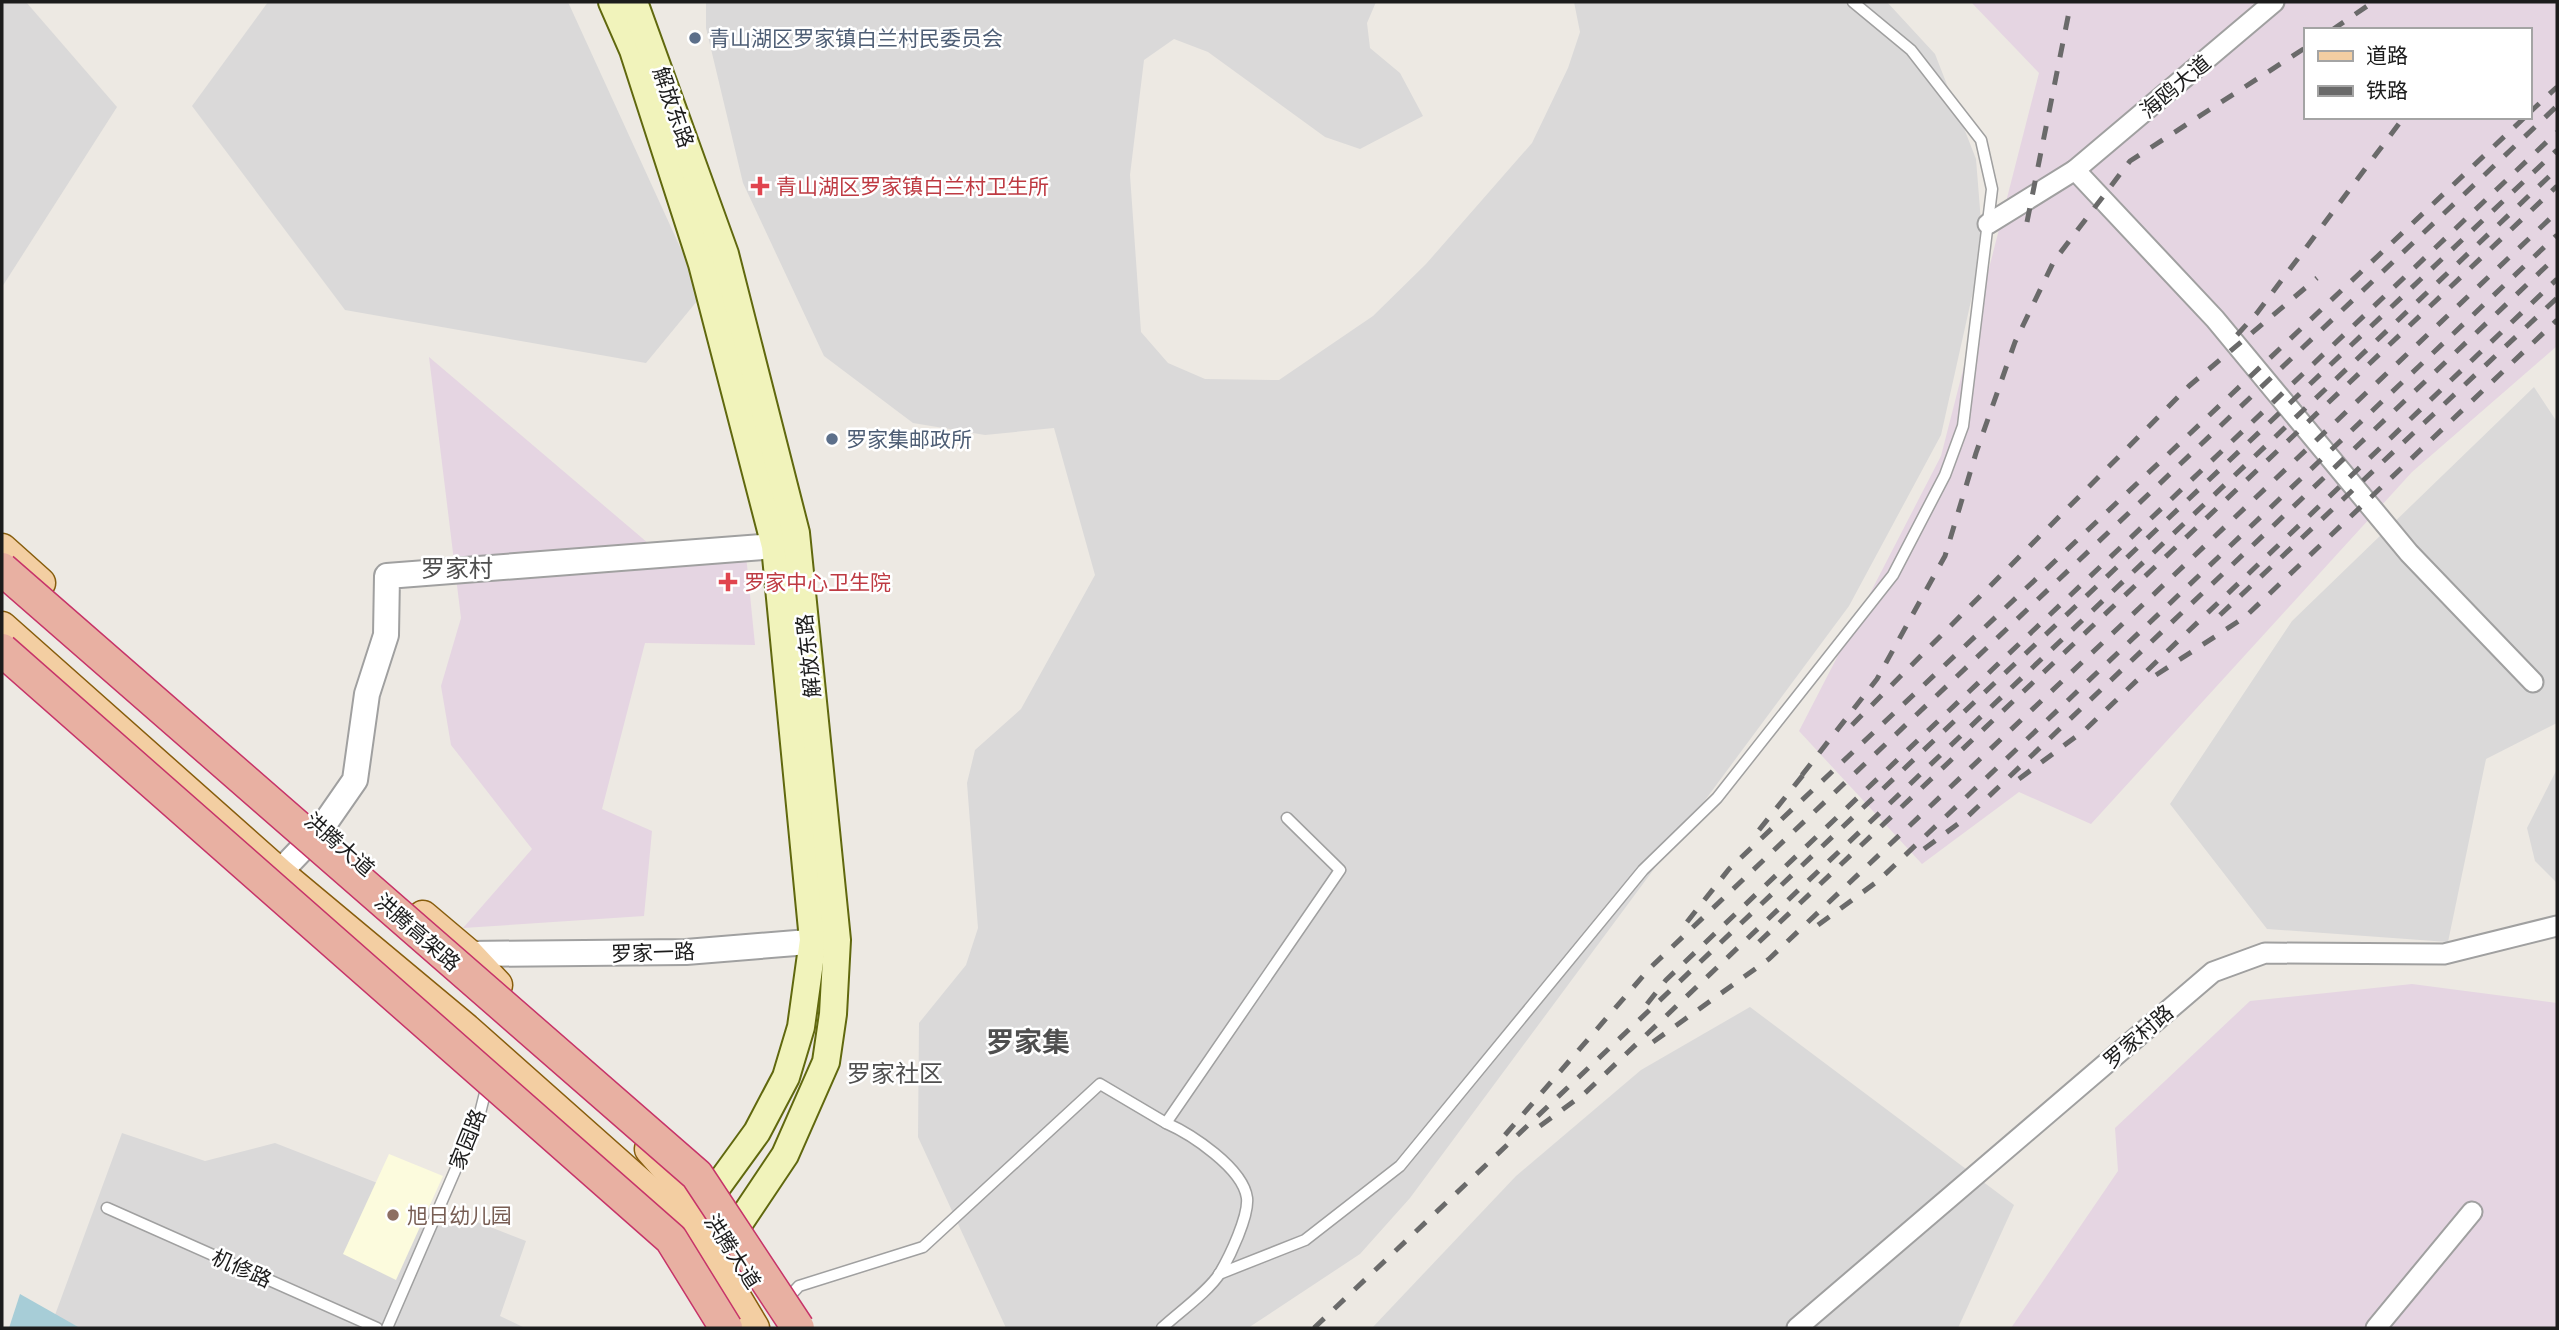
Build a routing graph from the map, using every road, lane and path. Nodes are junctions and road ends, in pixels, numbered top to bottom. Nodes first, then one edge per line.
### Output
1 (612, 2) edge
2 (634, 2) edge
3 (1853, 2) edge
4 (2274, 2) edge
5 (2076, 170) junction
6 (1988, 224) junction
7 (775, 546) junction
8 (2, 549) edge
9 (2, 569) edge
10 (2, 626) edge
11 (2, 650) edge
12 (2533, 682) dead end
13 (1287, 818) dead end
14 (321, 829) junction
15 (279, 873) junction
16 (2557, 926) edge
17 (825, 940) junction
18 (468, 954) junction
19 (466, 1029) junction
20 (1167, 1123) junction
21 (107, 1208) dead end
22 (2472, 1212) dead end
23 (696, 1217) junction
24 (721, 1252) junction
25 (1219, 1274) junction
26 (355, 1324) edge
27 (777, 1324) edge
28 (377, 1328) edge
29 (387, 1328) edge
30 (726, 1328) edge
31 (1162, 1328) edge
32 (1797, 1328) edge
33 (2376, 1328) edge

1 - 7 main road, 解放东路
2 - 17 main road, 解放东路
3 - 6 lane
4 - 5 street, 海鸥大道
5 - 6 street, 海鸥大道
5 - 12 street
6 - 25 lane
7 - 14 street
7 - 17 main road, 解放东路
8 - 14 main road, 洪腾大道
9 - 27 highway, 洪腾高架路, bridge
10 - 15 main road, 洪腾大道
11 - 30 highway, bridge
13 - 20 lane
14 - 15 street
14 - 18 main road, 洪腾大道
15 - 19 main road, 洪腾大道
16 - 32 street, 罗家村路
17 - 18 street, 罗家一路
17 - 23 main road, 解放东路
17 - 24 main road, 解放东路
18 - 23 main road, 洪腾大道
19 - 23 main road, 洪腾大道
19 - 29 lane, 家园路
20 - 25 lane
20 - 27 lane
21 - 26 lane, 机修路
22 - 33 street
23 - 24 main road, 洪腾大道
24 - 27 main road, 洪腾大道
25 - 31 lane
26 - 28 lane, 机修路

